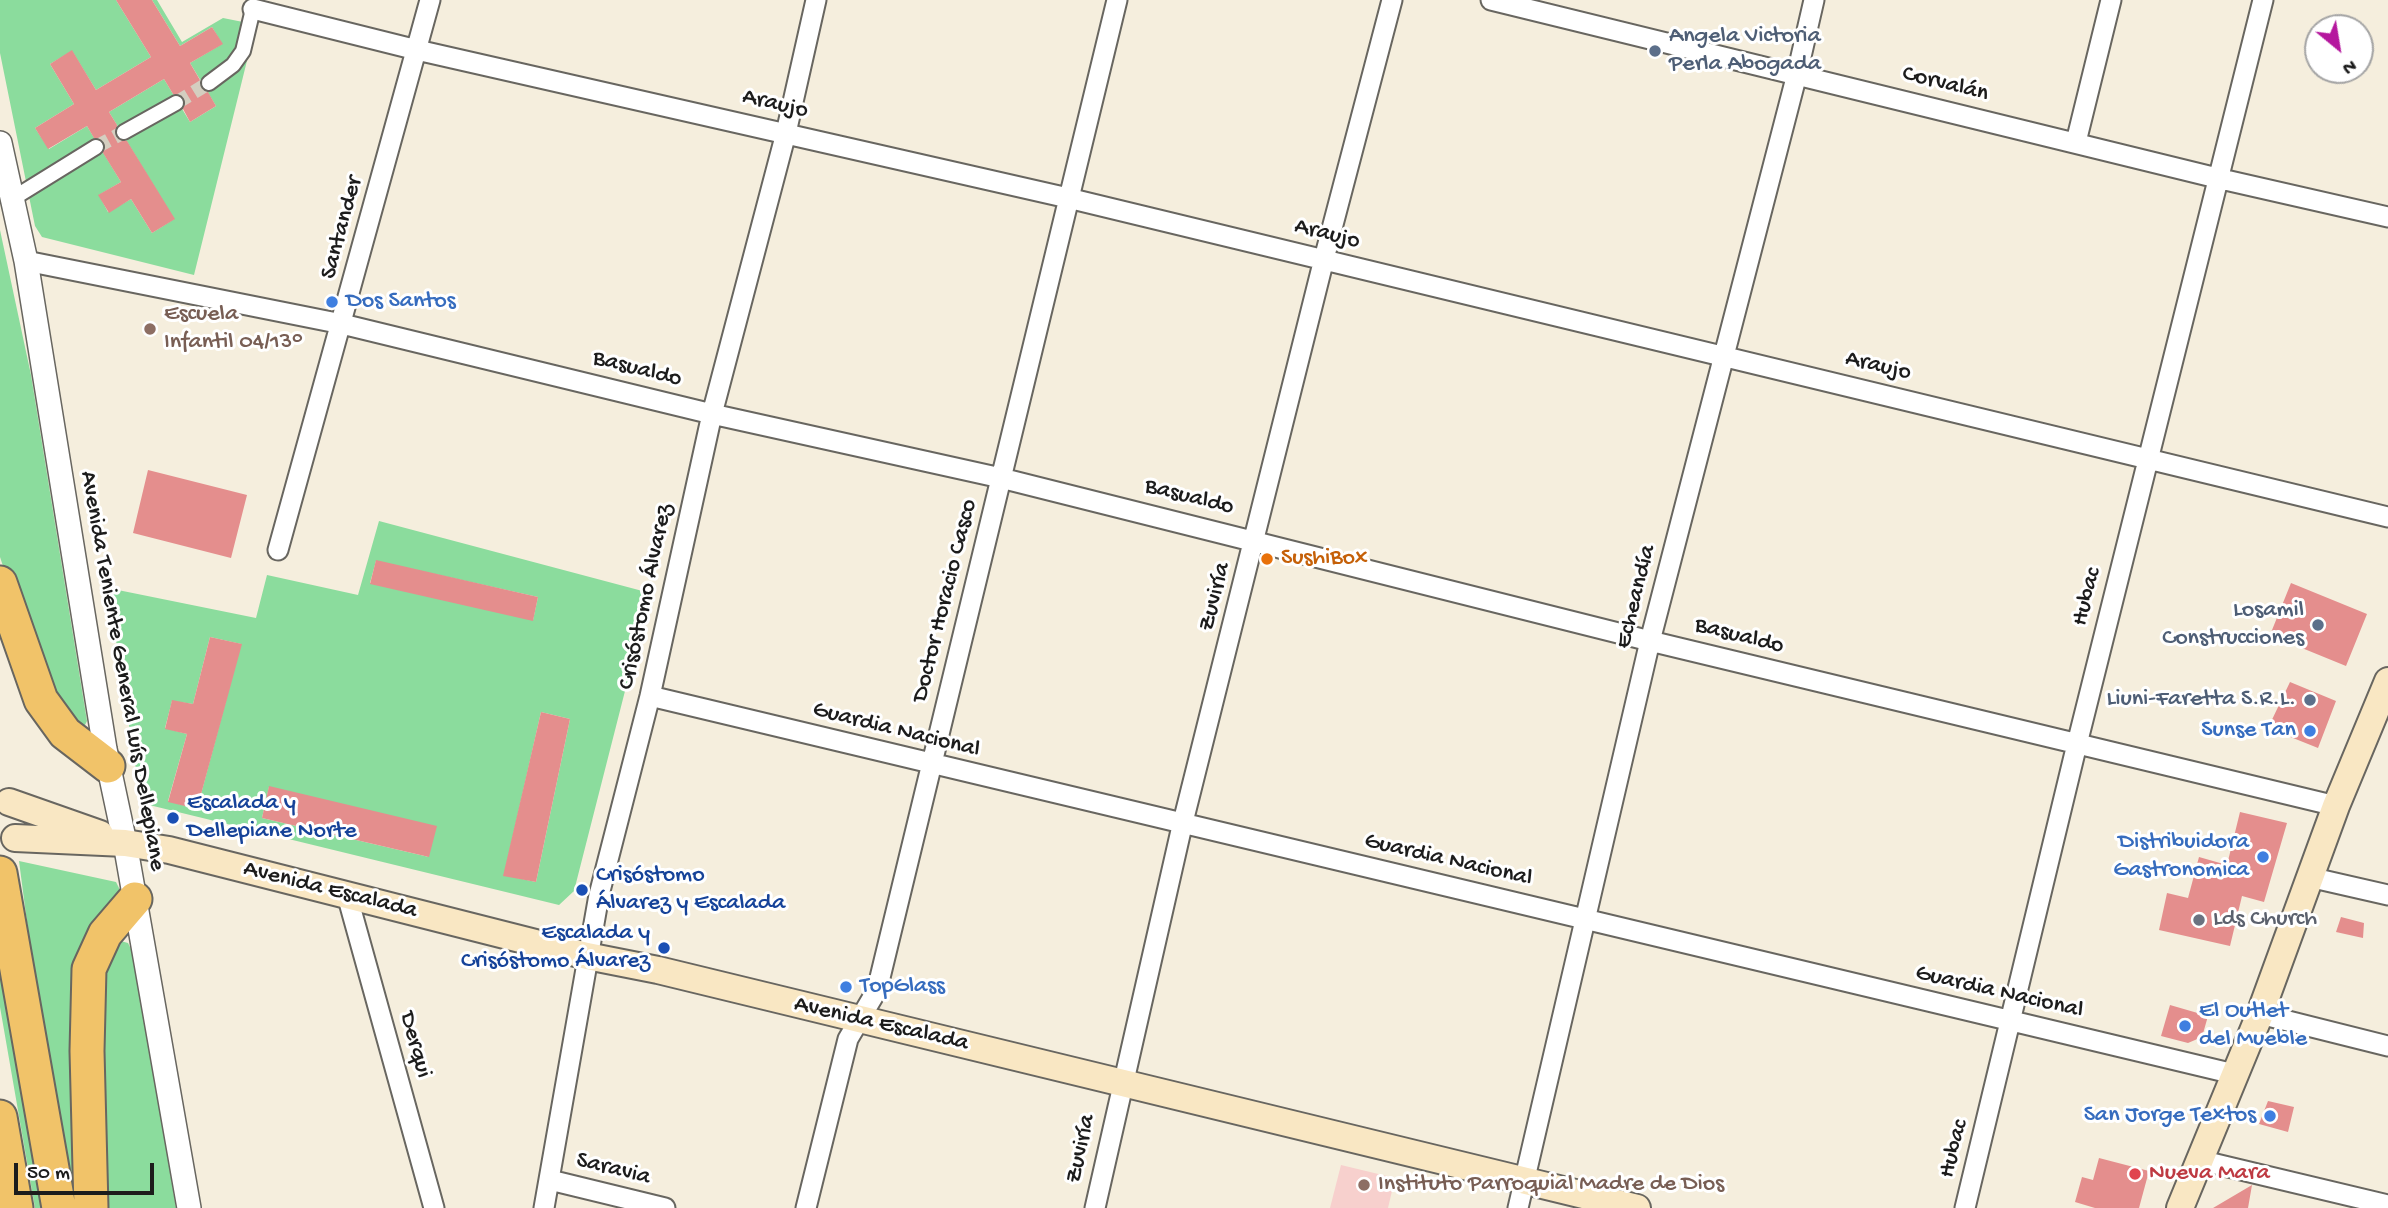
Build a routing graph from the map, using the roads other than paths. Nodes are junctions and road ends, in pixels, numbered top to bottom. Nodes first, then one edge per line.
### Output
1 (430, 0) edge
2 (816, 0) edge
3 (1116, 0) edge
4 (1392, 0) edge
5 (1491, 0) edge
6 (1814, 0) edge
7 (2111, 0) edge
8 (2263, 0) edge
9 (253, 9) joint
10 (417, 50) junction
11 (1797, 74) junction
12 (209, 83) tunnel mouth
13 (176, 103) tunnel mouth
14 (124, 132) tunnel mouth
15 (786, 133) junction
16 (2076, 142) junction
17 (0, 143) edge
18 (96, 148) tunnel mouth
19 (2221, 179) junction
20 (1068, 198) junction
21 (12, 199) junction
22 (2388, 217) edge
23 (1324, 259) junction
24 (26, 261) junction
25 (342, 324) junction
26 (1725, 356) junction
27 (712, 414) junction
28 (2148, 457) junction
29 (1001, 478) junction
30 (2388, 517) edge
31 (1256, 540) junction
32 (278, 550) dead end
33 (0, 583) edge
34 (1650, 641) junction
35 (2388, 681) edge
36 (650, 696) junction
37 (2382, 712) edge
38 (2077, 744) junction
39 (931, 764) junction
40 (108, 766) junction
41 (9, 802) dead end
42 (2336, 806) junction
43 (1182, 825) junction
44 (15, 838) dead end
45 (125, 843) junction
46 (0, 873) edge
47 (2309, 877) junction
48 (347, 895) junction
49 (2388, 895) edge
50 (135, 900) junction
51 (1588, 919) junction
52 (587, 956) junction
53 (2260, 1014) junction
54 (859, 1020) junction
55 (2012, 1021) junction
56 (2388, 1046) edge
57 (2234, 1074) junction
58 (1122, 1082) junction
59 (0, 1117) edge
60 (2199, 1160) junction
61 (550, 1180) junction
62 (1524, 1181) junction
63 (2388, 1205) edge
64 (16, 1208) edge
65 (59, 1208) edge
66 (91, 1208) edge
67 (189, 1208) edge
68 (434, 1208) edge
69 (544, 1208) edge
70 (665, 1208) edge
71 (806, 1208) edge
72 (1095, 1208) edge
73 (1518, 1208) edge
74 (1637, 1208) edge
75 (1965, 1208) edge
76 (2180, 1208) edge

1 - 10 street, Santander
2 - 15 street, Crisóstomo Álvarez
3 - 20 street, Doctor Horacio Casco
4 - 23 street, Zuviría
5 - 11 street, Corvalán
6 - 11 street, Echeandía
7 - 16 street
8 - 19 street, Hubac
9 - 10 street, Araujo
9 - 12 street
10 - 15 street, Araujo
10 - 25 street, Santander
11 - 16 street, Corvalán
11 - 26 street, Echeandía
13 - 14 street
15 - 20 street, Araujo
15 - 27 street, Crisóstomo Álvarez
16 - 19 street, Corvalán
17 - 21 street, Avenida Teniente General Luís Dellepiane
18 - 21 street
19 - 22 street, Corvalán
19 - 28 street, Hubac
20 - 23 street, Araujo
20 - 29 street, Doctor Horacio Casco
21 - 24 street, Avenida Teniente General Luís Dellepiane
23 - 26 street, Araujo
23 - 31 street, Zuviría
24 - 25 street, Basualdo
24 - 40 street, Avenida Teniente General Luís Dellepiane
25 - 27 street, Basualdo
25 - 32 street, Santander
26 - 28 street, Araujo
26 - 34 street, Echeandía
27 - 29 street, Basualdo
27 - 36 street, Crisóstomo Álvarez
28 - 30 street, Araujo
28 - 38 street, Hubac
29 - 31 street, Basualdo
29 - 39 street, Doctor Horacio Casco
31 - 34 street, Basualdo
31 - 43 street, Zuviría
33 - 40 highway
34 - 38 street, Basualdo
34 - 51 street, Echeandía
35 - 37 main road
36 - 39 street, Guardia Nacional
36 - 52 street, Crisóstomo Álvarez
37 - 42 main road
38 - 42 street, Basualdo
38 - 55 street, Hubac
39 - 43 street, Guardia Nacional
39 - 54 street, Doctor Horacio Casco
40 - 45 street, Avenida Teniente General Luís Dellepiane
41 - 45 main road, Avenida Escalada
42 - 47 main road
43 - 51 street, Guardia Nacional
43 - 58 street, Zuviría
44 - 45 main road, Avenida Escalada
45 - 48 main road, Avenida Escalada
45 - 50 street, Avenida Teniente General Luís Dellepiane
46 - 65 highway
47 - 49 street
47 - 53 main road
48 - 52 main road, Avenida Escalada
48 - 68 street, Derqui
50 - 66 highway
50 - 67 street, Avenida Teniente General Luís Dellepiane
51 - 55 street, Guardia Nacional
51 - 62 street, Echeandía
52 - 54 main road, Avenida Escalada
52 - 61 street, Crisóstomo Álvarez
53 - 56 street
53 - 57 main road
54 - 58 main road, Avenida Escalada
54 - 71 street, Doctor Horacio Casco
55 - 57 street, Guardia Nacional
55 - 75 street, Hubac
57 - 60 main road
58 - 62 main road, Avenida Escalada
58 - 72 street, Zuviría
59 - 64 highway
60 - 63 street
60 - 76 main road
61 - 69 street, Crisóstomo Álvarez
61 - 70 street, Saravia
62 - 73 street, Echeandía
62 - 74 main road, Avenida Escalada

